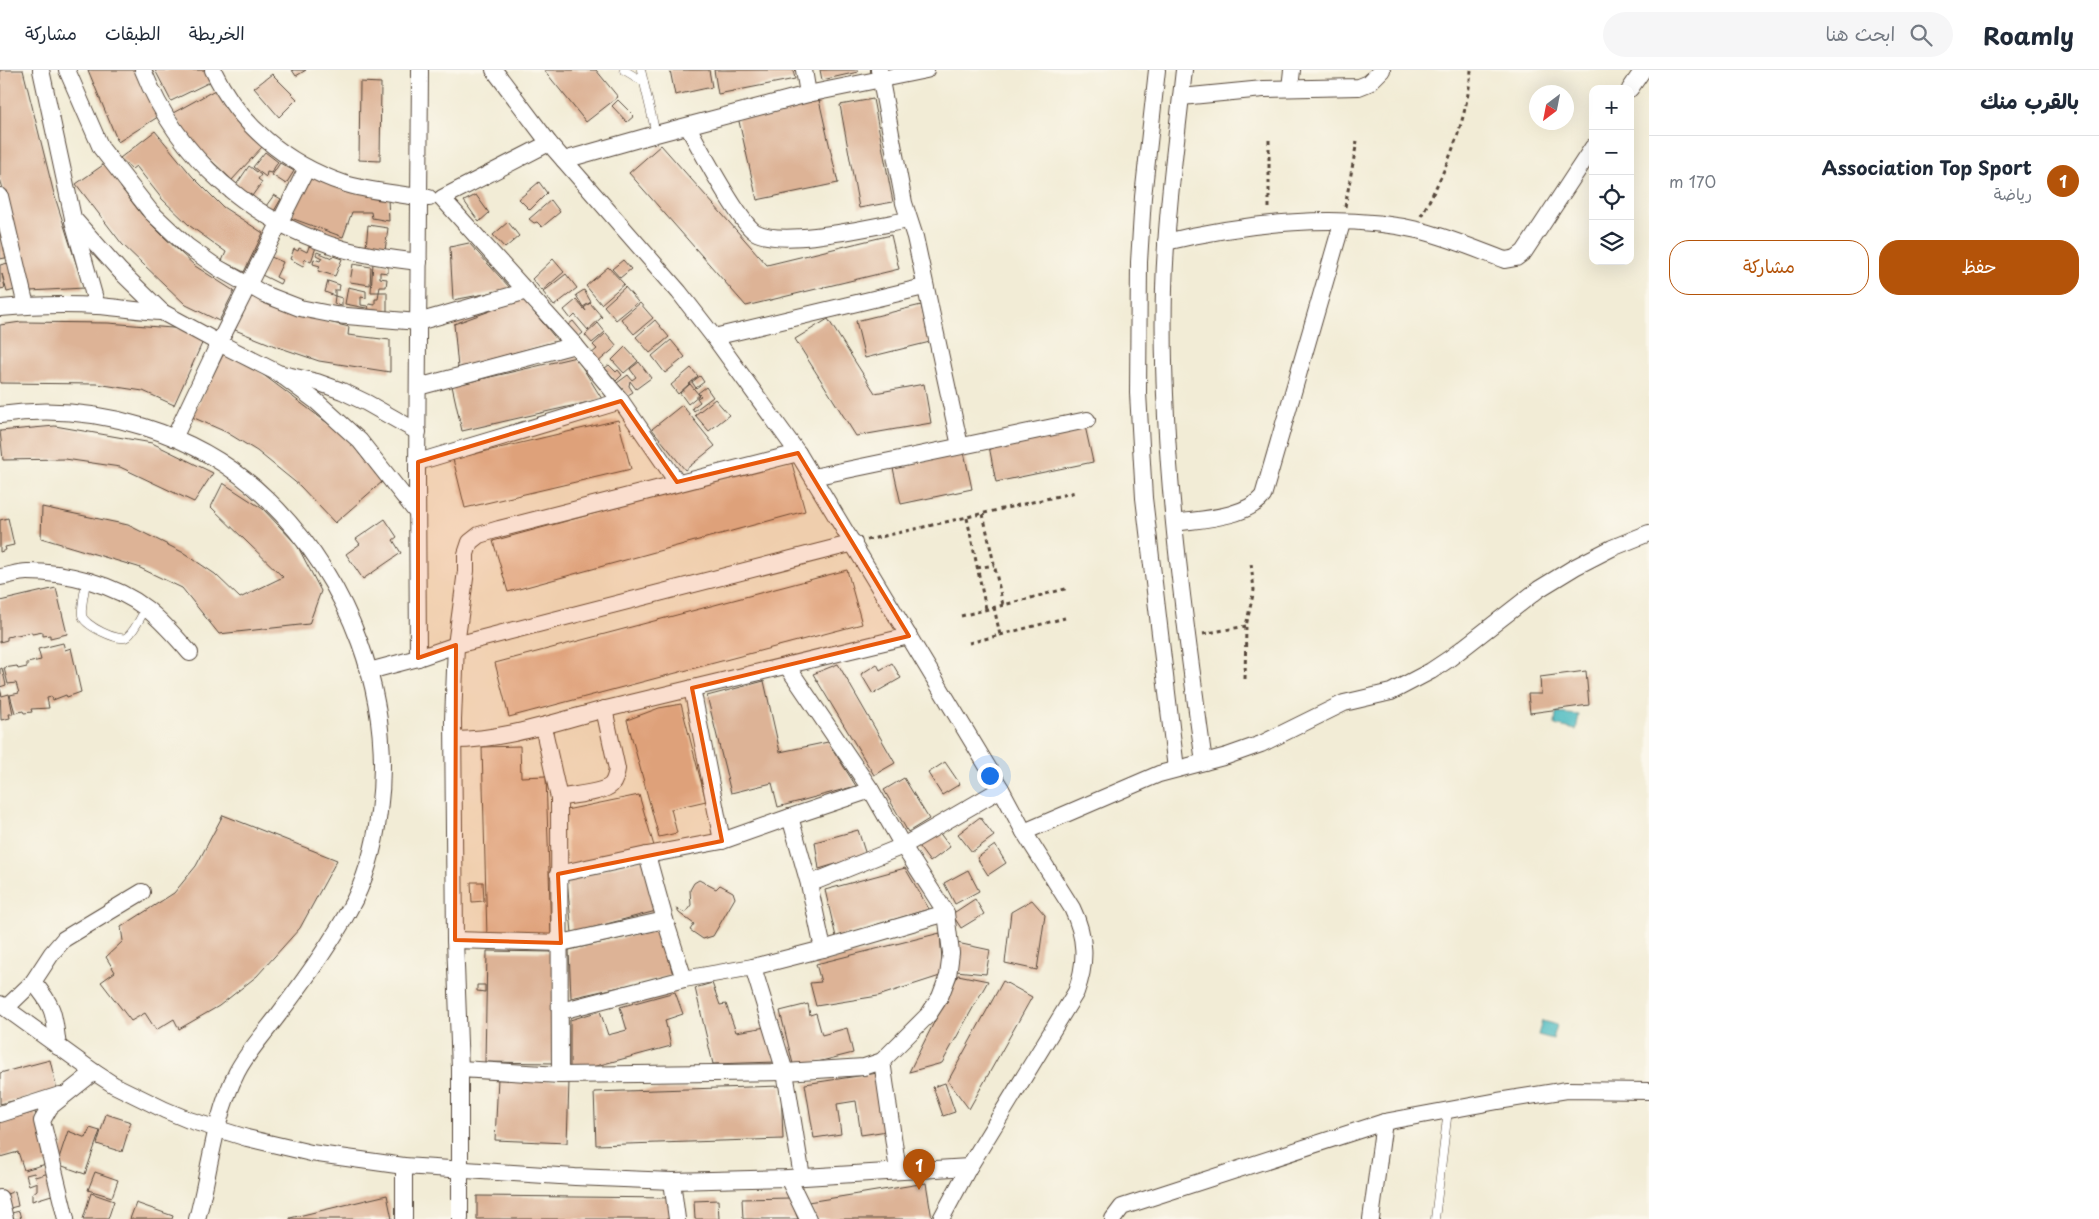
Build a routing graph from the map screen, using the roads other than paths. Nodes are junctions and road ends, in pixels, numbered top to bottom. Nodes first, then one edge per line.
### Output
1 (41, 70) edge
2 (67, 70) edge
3 (142, 70) edge
4 (213, 70) edge
5 (420, 70) edge
6 (494, 70) edge
7 (624, 70) edge
8 (641, 70) edge
9 (804, 70) edge
10 (926, 70) edge
11 (1157, 70) edge
12 (1184, 70) edge
13 (1292, 70) edge
14 (1382, 70) edge
15 (1643, 70) edge
16 (880, 75) edge
17 (644, 82) junction
18 (1633, 85) edge
19 (1290, 88) junction
20 (808, 94) junction
21 (1181, 97) junction
22 (688, 126) junction
23 (656, 134) junction
24 (549, 143) junction
25 (1589, 153) edge
26 (564, 160) junction
27 (306, 168) junction
28 (0, 196) edge
29 (418, 197) junction
30 (442, 198) junction
31 (73, 218) junction
32 (908, 220) junction
33 (1342, 222) junction
34 (280, 224) junction
35 (1166, 242) junction
36 (418, 262) junction
37 (247, 286) junction
38 (924, 287) junction
39 (527, 291) junction
40 (26, 306) junction
41 (97, 306) junction
42 (0, 308) edge
43 (162, 312) junction
44 (418, 322) junction
45 (714, 337) junction
46 (219, 343) junction
47 (575, 345) junction
48 (278, 373) junction
49 (418, 387) junction
50 (621, 401) junction
51 (0, 415) edge
52 (1087, 420) dead end
53 (418, 432) junction
54 (174, 438) junction
55 (960, 446) junction
56 (798, 453) junction
57 (418, 462) junction
58 (814, 477) junction
59 (677, 482) junction
60 (417, 513) junction
61 (1175, 523) junction
62 (1649, 533) edge
63 (854, 543) junction
64 (0, 577) edge
65 (86, 581) junction
66 (146, 608) junction
67 (909, 636) junction
68 (456, 645) junction
69 (190, 653) dead end
70 (418, 658) junction
71 (787, 666) junction
72 (369, 671) junction
73 (692, 688) junction
74 (604, 709) junction
75 (543, 726) junction
76 (454, 740) junction
77 (1204, 762) junction
78 (1176, 769) junction
79 (1001, 789) junction
80 (871, 790) junction
81 (559, 798) junction
82 (790, 817) junction
83 (1024, 832) junction
84 (722, 841) junction
85 (903, 846) junction
86 (647, 855) junction
87 (558, 874) junction
88 (809, 884) junction
89 (142, 892) dead end
90 (946, 913) junction
91 (665, 920) junction
92 (456, 940) junction
93 (561, 943) junction
94 (823, 949) junction
95 (753, 967) junction
96 (684, 979) junction
97 (33, 982) junction
98 (3, 1006) edge
99 (561, 1011) junction
100 (58, 1047) junction
101 (882, 1061) junction
102 (460, 1069) junction
103 (94, 1072) junction
104 (785, 1072) junction
105 (560, 1076) junction
106 (1649, 1091) edge
107 (69, 1092) junction
108 (1448, 1110) junction
109 (0, 1114) edge
110 (1384, 1122) junction
111 (217, 1129) junction
112 (404, 1166) junction
113 (969, 1167) junction
114 (460, 1169) junction
115 (898, 1171) junction
116 (795, 1178) junction
117 (672, 1181) junction
118 (0, 1198) edge
119 (5, 1219) edge
120 (66, 1219) edge
121 (197, 1219) edge
122 (404, 1219) edge
123 (460, 1219) edge
124 (677, 1219) edge
125 (808, 1219) edge
126 (941, 1219) edge
127 (1113, 1219) edge
128 (1371, 1219) edge
129 (1435, 1219) edge

1 - 31 street
2 - 37 street
3 - 34 street
4 - 27 street
5 - 29 street
6 - 24 street
7 - 17 lane
8 - 17 lane
9 - 20 street
10 - 16 street
11 - 78 street
12 - 21 street
13 - 19 street
14 - 19 street
15 - 18 street
16 - 20 street
16 - 32 street
17 - 23 lane
19 - 21 street
20 - 22 street
21 - 35 street
22 - 23 street
22 - 32 street
23 - 26 street
24 - 26 street
24 - 30 street
25 - 33 street
26 - 45 street
27 - 29 street
27 - 34 street
28 - 40 street
29 - 30 street
29 - 36 street
30 - 39 street
31 - 41 street
31 - 43 street
32 - 38 street
33 - 35 street
33 - 61 street
34 - 36 street
34 - 37 street
35 - 61 street
36 - 44 street
37 - 44 street
37 - 46 street
38 - 45 street
38 - 55 street
39 - 44 street
39 - 47 street
40 - 41 street
40 - 42 street
41 - 43 street
43 - 46 street
44 - 49 street
45 - 56 street
46 - 48 street
46 - 54 street
47 - 49 street
47 - 50 street
48 - 53 street
48 - 60 street
49 - 53 street
50 - 57 street
50 - 59 street
51 - 54 street
52 - 55 street
53 - 57 street
54 - 72 street
55 - 58 street
56 - 58 street
56 - 59 street
57 - 60 street
58 - 63 street
59 - 68 street
60 - 70 street
61 - 77 street
62 - 77 street
63 - 67 street
63 - 68 street
64 - 65 street
65 - 66 street
65 - 66 lane
66 - 69 street
67 - 71 street
67 - 79 street
68 - 70 street
68 - 76 street
70 - 72 street
71 - 73 street
71 - 80 street
72 - 111 street
73 - 74 street
73 - 84 street
74 - 75 street
74 - 81 street
75 - 76 street
75 - 81 street
76 - 92 street
77 - 78 street
78 - 83 street
79 - 83 street
79 - 85 street
80 - 82 street
80 - 85 street
81 - 87 street
82 - 84 street
82 - 88 street
83 - 113 street
84 - 86 street
85 - 88 street
85 - 90 street
86 - 87 street
86 - 91 street
87 - 93 street
88 - 94 street
89 - 97 street
90 - 94 street
90 - 101 street
91 - 93 street
91 - 96 street
92 - 93 street
92 - 102 street
93 - 99 street
94 - 95 street
95 - 96 street
95 - 104 street
96 - 99 street
97 - 98 street
97 - 100 street
98 - 100 street
99 - 105 street
100 - 103 street
101 - 104 street
101 - 115 street
102 - 105 street
102 - 114 street
103 - 107 street
103 - 111 street
104 - 105 street
104 - 116 street
106 - 108 street
107 - 109 street
107 - 120 street
108 - 110 street
108 - 129 lane
110 - 127 street
110 - 128 street
111 - 112 street
111 - 121 street
112 - 114 street
112 - 122 street
113 - 115 street
113 - 126 street
114 - 117 street
114 - 123 street
115 - 116 street
116 - 117 street
116 - 125 street
117 - 124 street
118 - 119 street

